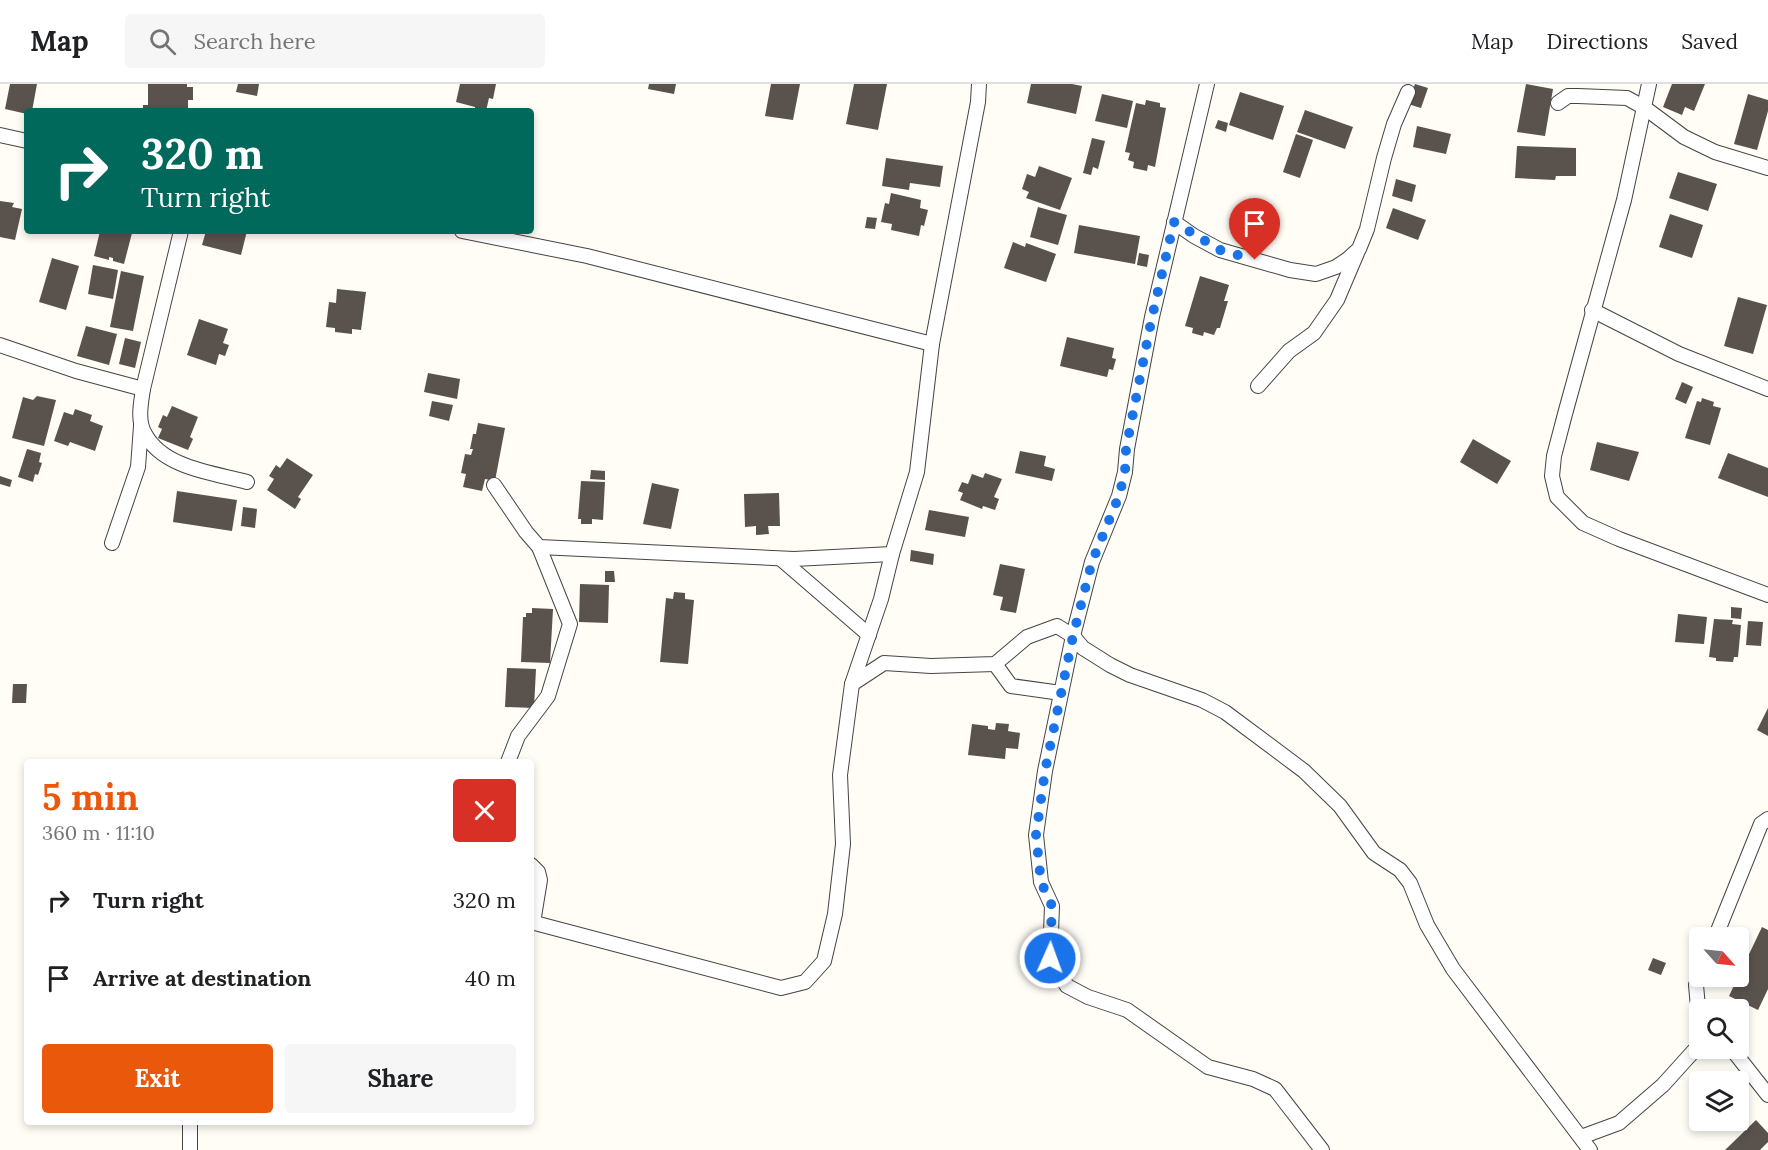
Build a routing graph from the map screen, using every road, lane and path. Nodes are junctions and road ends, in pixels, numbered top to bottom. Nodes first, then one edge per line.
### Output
1 (979, 84) edge
2 (1207, 84) edge
3 (1649, 84) edge
4 (1408, 92) dead end
5 (1558, 103) dead end
6 (1645, 108) junction
7 (0, 135) edge
8 (24, 140) edge
9 (1768, 168) edge
10 (1174, 222) junction
11 (180, 234) edge
12 (477, 234) edge
13 (1359, 249) junction
14 (1592, 310) junction
15 (932, 344) junction
16 (0, 345) edge
17 (1258, 386) dead end
18 (143, 389) junction
19 (1768, 389) edge
20 (141, 423) junction
21 (247, 482) dead end
22 (494, 485) dead end
23 (112, 543) dead end
24 (539, 547) junction
25 (892, 554) junction
26 (781, 559) junction
27 (1768, 595) edge
28 (869, 634) junction
29 (1073, 636) junction
30 (995, 664) junction
31 (852, 684) junction
32 (1061, 693) junction
33 (509, 759) edge
34 (1768, 819) edge
35 (534, 869) edge
36 (534, 912) edge
37 (534, 924) edge
38 (1719, 927) edge
39 (1689, 1057) edge
40 (1740, 1059) edge
41 (1768, 1095) edge
42 (190, 1125) edge
43 (1581, 1137) junction
44 (190, 1150) edge
45 (1322, 1150) edge
46 (1590, 1150) edge

1 - 15 street
2 - 10 street
3 - 6 street
4 - 13 street
5 - 6 street
6 - 9 street
6 - 14 street
7 - 8 street
10 - 13 street
10 - 29 street
11 - 18 street
12 - 15 street
13 - 17 street
14 - 19 street
14 - 27 street
15 - 25 street
16 - 18 street
18 - 20 street
20 - 21 street
20 - 23 street
22 - 24 street
24 - 26 street
24 - 33 street
25 - 26 street
25 - 28 street
26 - 28 street
28 - 31 street
29 - 30 street
29 - 32 street
29 - 43 street
30 - 31 street
30 - 32 street
31 - 37 street
32 - 45 street
34 - 38 street
35 - 36 street
39 - 43 street
40 - 41 street
42 - 44 street
43 - 46 street

